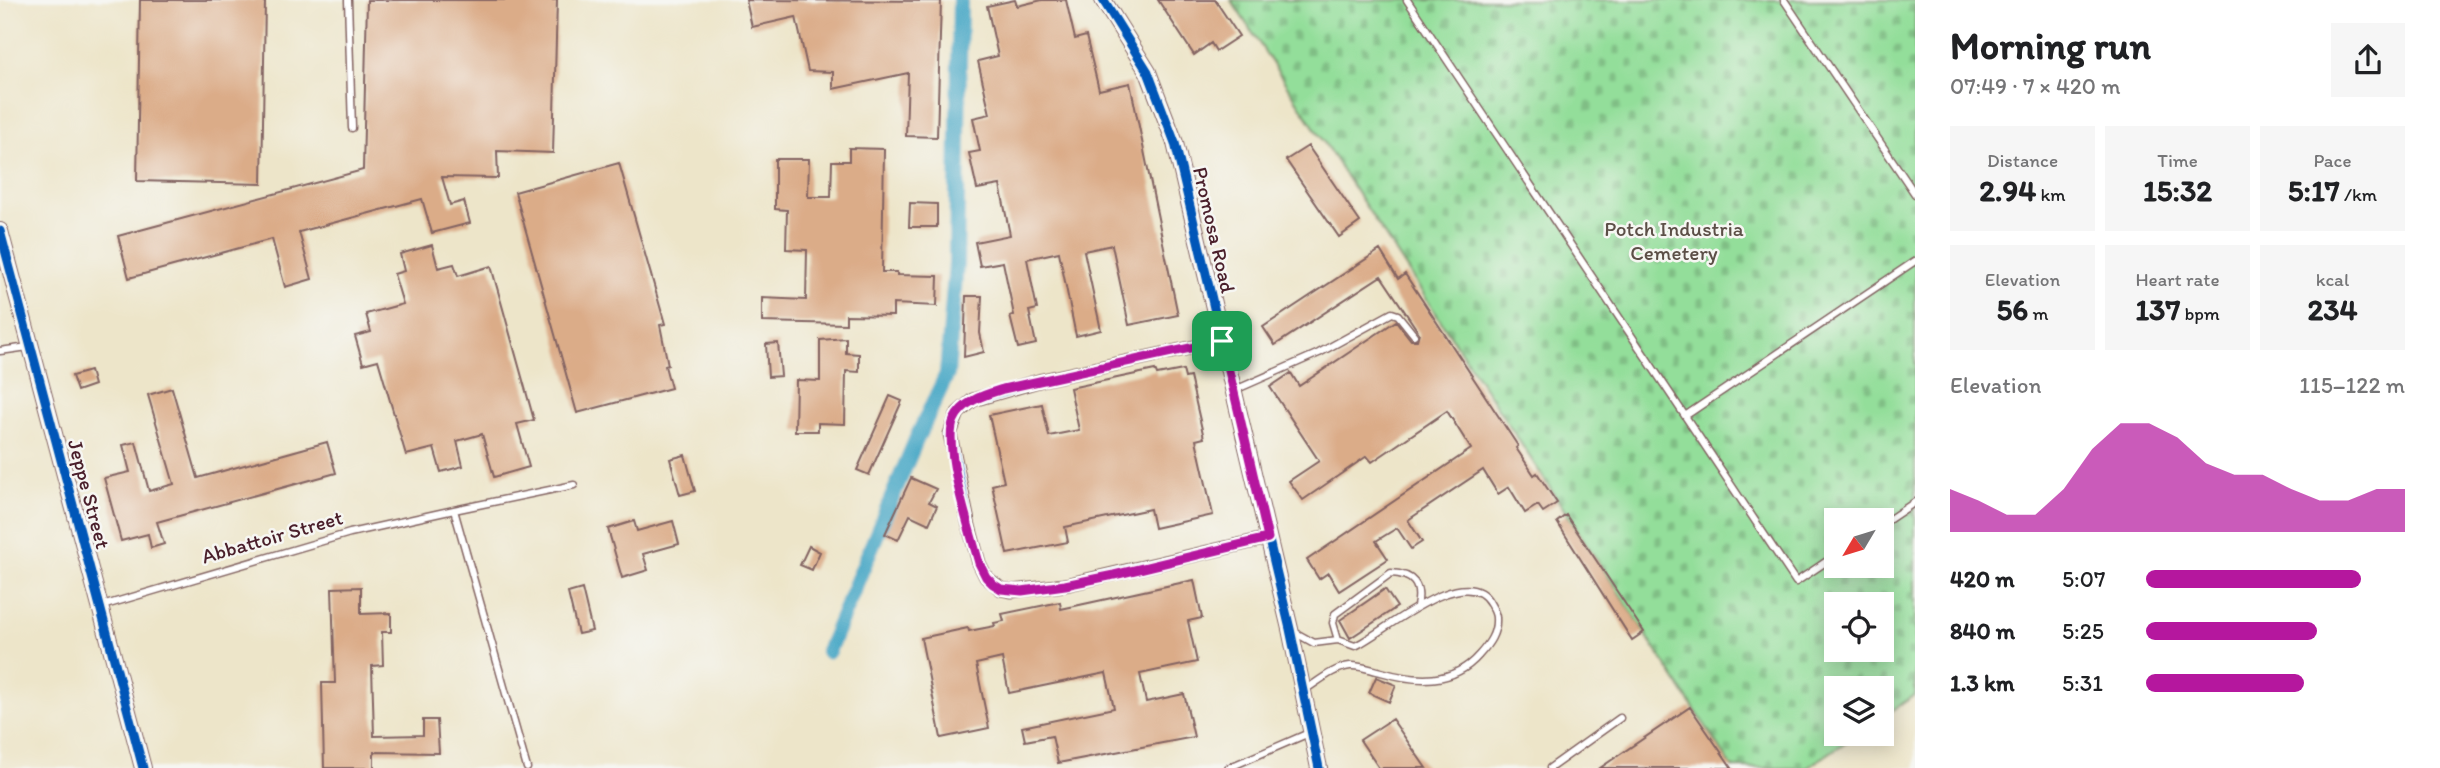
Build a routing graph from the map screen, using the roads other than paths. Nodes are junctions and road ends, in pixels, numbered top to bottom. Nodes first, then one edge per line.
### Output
1 (348, 0) edge
2 (1103, 0) edge
3 (1407, 0) edge
4 (1784, 0) edge
5 (352, 128) dead end
6 (1915, 194) edge
7 (0, 231) edge
8 (1915, 261) edge
9 (1414, 335) dead end
10 (1222, 341) junction
11 (30, 347) junction
12 (0, 351) edge
13 (1234, 390) junction
14 (1685, 416) junction
15 (574, 485) dead end
16 (1915, 502) edge
17 (454, 510) junction
18 (1894, 516) edge
19 (1268, 538) junction
20 (1824, 563) edge
21 (102, 606) junction
22 (1417, 606) junction
23 (1290, 629) junction
24 (1338, 640) junction
25 (1302, 692) junction
26 (1620, 718) dead end
27 (1311, 732) junction
28 (143, 768) edge
29 (527, 768) edge
30 (1228, 768) edge
31 (1319, 768) edge
32 (1550, 768) edge

1 - 5 lane
2 - 10 street, Promosa Road
3 - 14 lane
4 - 6 lane
7 - 11 street, Jeppe Street
8 - 14 lane
9 - 13 lane
10 - 13 street, Promosa Road
10 - 19 street
11 - 12 lane
11 - 21 street, Jeppe Street
13 - 19 street, Promosa Road
14 - 20 lane
15 - 17 lane, Abbattoir Street
16 - 18 lane
17 - 21 lane, Abbattoir Street
17 - 29 lane
19 - 23 street, Promosa Road
21 - 28 street, Jeppe Street
22 - 24 lane
22 - 24 lane
22 - 25 lane
23 - 24 lane
23 - 25 street, Promosa Road
25 - 27 street, Promosa Road
26 - 32 lane
27 - 30 lane
27 - 31 street, Promosa Road

